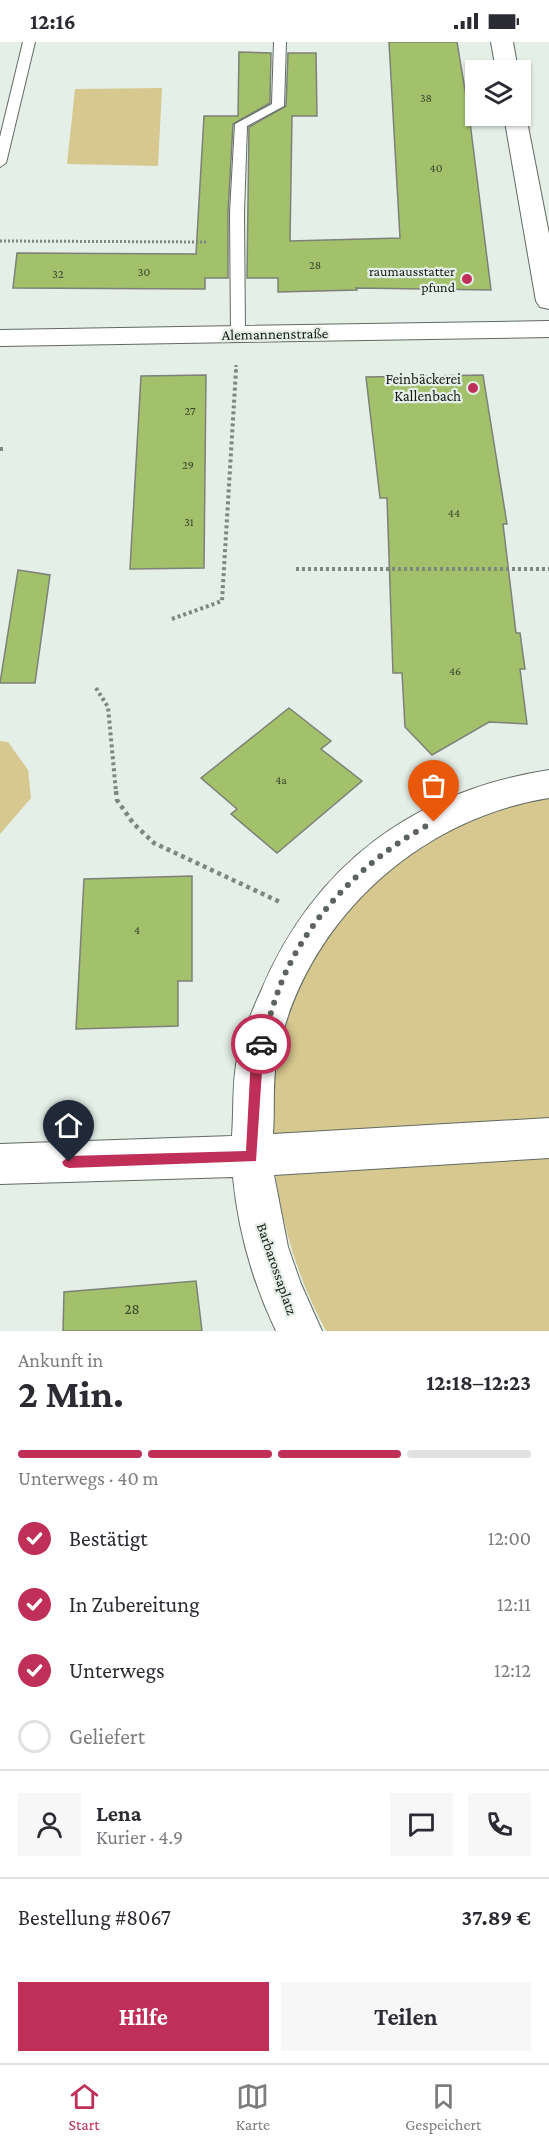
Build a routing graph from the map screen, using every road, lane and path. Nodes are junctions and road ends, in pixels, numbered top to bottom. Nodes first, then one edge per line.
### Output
1 (29, 42) edge
2 (280, 42) edge
3 (502, 42) edge
4 (505, 60) edge
5 (517, 126) edge
6 (0, 163) edge
7 (0, 242) edge
8 (237, 242) junction
9 (549, 301) edge
10 (549, 329) edge
11 (238, 334) junction
12 (0, 338) edge
13 (296, 569) dead end
14 (549, 569) edge
15 (172, 619) dead end
16 (96, 688) dead end
17 (549, 784) edge
18 (317, 920) junction
19 (549, 1138) edge
20 (252, 1156) junction
21 (0, 1164) edge
22 (300, 1331) edge

1 - 6 lane
2 - 8 lane
3 - 4 street
5 - 9 street
7 - 8 path
8 - 11 lane
10 - 11 street, Alemannenstraße
11 - 12 street, Alemannenstraße
11 - 15 path
13 - 14 path
16 - 18 path
17 - 18 street, Barbarossaplatz
18 - 20 street, Barbarossaplatz
19 - 20 street
20 - 21 street
20 - 22 street, Barbarossaplatz

